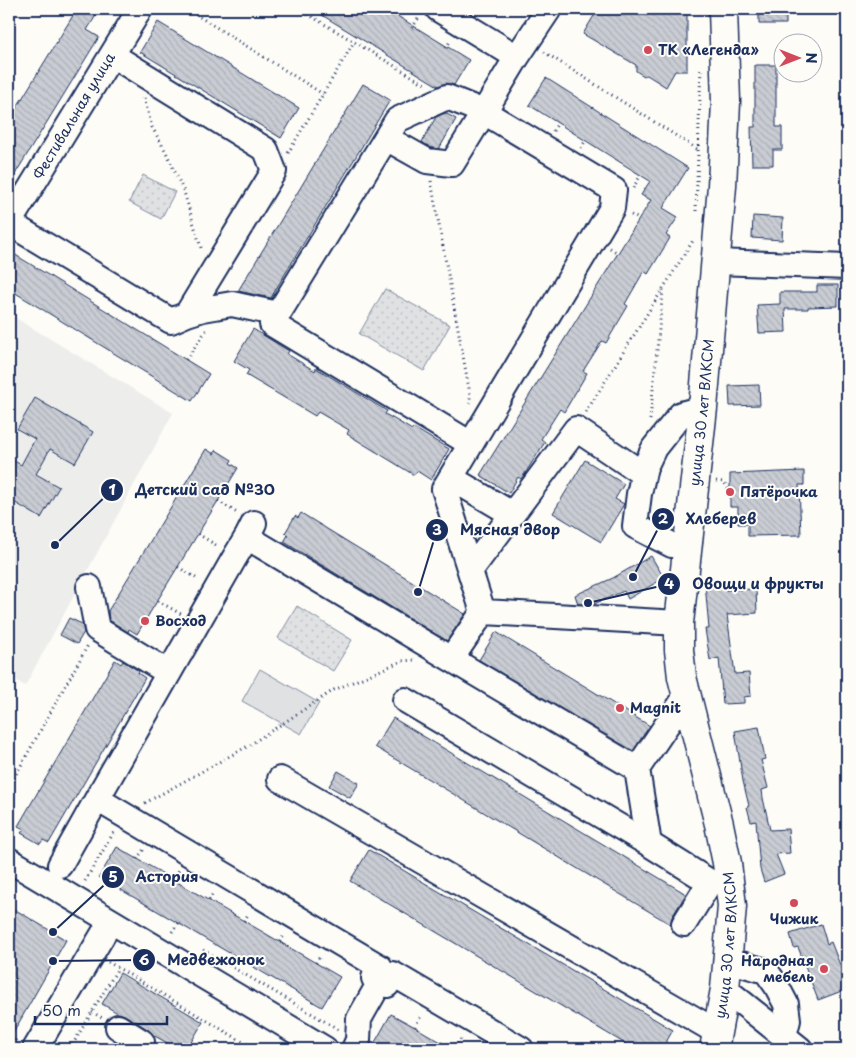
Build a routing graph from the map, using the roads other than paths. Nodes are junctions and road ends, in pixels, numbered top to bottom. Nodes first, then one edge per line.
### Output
1 (140, 9) edge
2 (549, 9) edge
3 (723, 9) edge
4 (449, 11) edge
5 (112, 54) junction
6 (517, 57) junction
7 (484, 112) junction
8 (386, 138) junction
9 (9, 224) edge
10 (716, 262) junction
11 (847, 267) edge
12 (187, 314) junction
13 (278, 314) junction
14 (703, 408) junction
15 (471, 444) junction
16 (643, 474) junction
17 (451, 478) junction
18 (512, 514) junction
19 (687, 546) junction
20 (470, 571) junction
21 (89, 587) dead end
22 (483, 612) junction
23 (678, 623) junction
24 (451, 659) junction
25 (169, 673) junction
26 (686, 695) junction
27 (405, 700) dead end
28 (637, 769) junction
29 (280, 780) dead end
30 (97, 799) junction
31 (649, 844) junction
32 (9, 860) edge
33 (60, 865) dead end
34 (111, 921) junction
35 (684, 924) dead end
36 (728, 960) junction
37 (380, 982) junction
38 (725, 988) junction
39 (118, 1027) dead end
40 (716, 1040) edge
41 (27, 1041) edge
42 (792, 1043) edge
43 (356, 1045) edge
44 (151, 1046) edge
45 (325, 1049) edge
46 (521, 1049) edge

1 - 5 street, Фестивальная улица
2 - 6 street
3 - 10 main road, улица 30 лет ВЛКСМ
4 - 6 street
5 - 9 street, Фестивальная улица
5 - 12 street
6 - 7 street
7 - 8 street
7 - 8 street
7 - 15 street
8 - 13 street
9 - 12 street
10 - 11 street
10 - 14 main road, улица 30 лет ВЛКСМ
12 - 13 street
13 - 15 street
14 - 16 street
14 - 19 main road, улица 30 лет ВЛКСМ
15 - 17 street
16 - 18 street
16 - 19 street
17 - 18 street
17 - 20 street
18 - 20 street
19 - 23 main road, улица 30 лет ВЛКСМ
20 - 22 street
21 - 25 street
22 - 23 street
22 - 24 street
23 - 26 main road, улица 30 лет ВЛКСМ
24 - 25 street
24 - 28 street
25 - 30 street
26 - 28 street
26 - 36 main road, улица 30 лет ВЛКСМ
27 - 31 street
28 - 31 street
29 - 40 street
30 - 33 street
30 - 37 street
31 - 35 street
32 - 34 street
34 - 41 street
34 - 45 street
36 - 38 main road, улица 30 лет ВЛКСМ
36 - 42 street
37 - 43 street
37 - 46 street
38 - 40 main road, улица 30 лет ВЛКСМ
38 - 42 street
39 - 44 street

